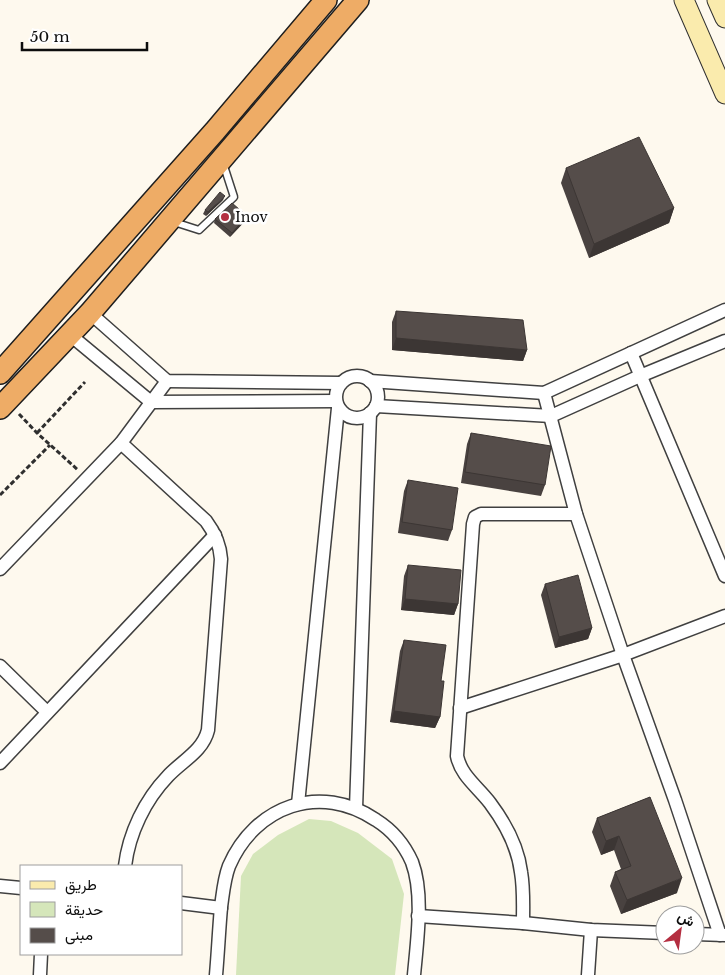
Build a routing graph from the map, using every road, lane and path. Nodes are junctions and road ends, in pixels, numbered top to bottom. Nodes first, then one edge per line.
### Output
1 (326, 0) edge
2 (358, 0) edge
3 (684, 0) edge
4 (725, 94) edge
5 (222, 159) junction
6 (170, 220) junction
7 (725, 310) edge
8 (90, 313) junction
9 (69, 334) junction
10 (725, 341) edge
11 (631, 353) junction
12 (0, 373) edge
13 (640, 376) junction
14 (167, 381) junction
15 (370, 381) junction
16 (85, 382) dead end
17 (341, 383) junction
18 (544, 393) junction
19 (151, 402) junction
20 (3, 404) edge
21 (337, 404) junction
22 (373, 410) junction
23 (551, 416) junction
24 (37, 433) junction
25 (121, 444) junction
26 (50, 445) junction
27 (87, 478) junction
28 (0, 495) edge
29 (576, 514) junction
30 (216, 535) junction
31 (0, 568) edge
32 (725, 576) edge
33 (725, 616) edge
34 (622, 655) junction
35 (0, 666) edge
36 (460, 708) junction
37 (47, 712) junction
38 (0, 763) edge
39 (298, 804) junction
40 (356, 808) junction
41 (124, 865) edge
42 (0, 886) edge
43 (20, 888) edge
44 (182, 904) edge
45 (221, 908) junction
46 (418, 916) junction
47 (523, 923) junction
48 (591, 930) junction
49 (655, 933) edge
50 (705, 934) edge
51 (722, 935) edge
52 (42, 955) edge
53 (40, 975) edge
54 (216, 975) edge
55 (414, 975) edge
56 (588, 975) edge

1 - 12 highway
2 - 5 highway
3 - 4 main road
5 - 6 highway
5 - 6 lane
6 - 8 highway
7 - 11 street
8 - 9 highway
8 - 14 street
9 - 19 street
9 - 20 highway
10 - 13 street
11 - 13 street
11 - 18 street
13 - 23 street
13 - 32 street
14 - 17 street
14 - 19 street
15 - 17 street
15 - 18 street
15 - 22 street
16 - 24 path
17 - 21 street
18 - 23 street
19 - 21 street
19 - 25 street
20 - 24 path
21 - 22 street
21 - 39 street
22 - 23 street
22 - 40 street
23 - 29 street
24 - 26 path
25 - 27 street
25 - 30 street
26 - 27 path
26 - 28 path
27 - 31 street
29 - 34 street
29 - 36 street
30 - 37 street
30 - 41 street
33 - 34 street
34 - 36 street
34 - 51 street
35 - 37 street
36 - 47 street
37 - 38 street
39 - 40 street
39 - 45 street
40 - 46 street
42 - 43 street
44 - 45 street
45 - 54 street
46 - 47 street
46 - 55 street
47 - 48 street
48 - 49 street
48 - 56 street
50 - 51 street
52 - 53 street

